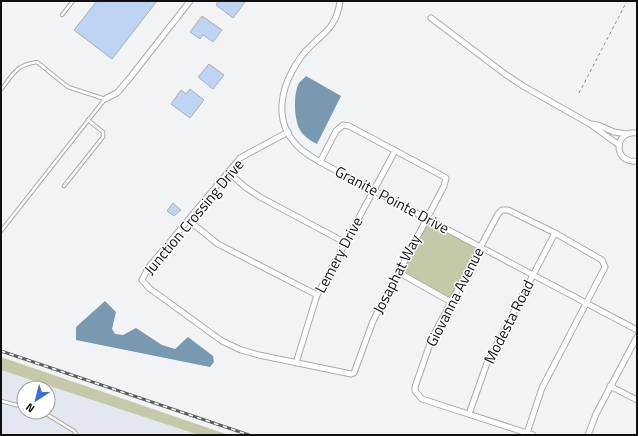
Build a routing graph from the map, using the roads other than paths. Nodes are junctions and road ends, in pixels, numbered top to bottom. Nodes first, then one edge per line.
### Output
1 (73, 1) edge
2 (190, 1) edge
3 (340, 1) edge
4 (62, 15) dead end
5 (431, 18) dead end
6 (1, 90) edge
7 (105, 99) junction
8 (88, 120) junction
9 (590, 124) junction
10 (637, 128) edge
11 (288, 132) junction
12 (632, 133) edge
13 (619, 145) junction
14 (395, 151) junction
15 (637, 161) edge
16 (320, 162) junction
17 (228, 172) junction
18 (64, 186) dead end
19 (374, 190) junction
20 (426, 218) junction
21 (188, 220) junction
22 (1, 231) edge
23 (555, 233) junction
24 (346, 243) junction
25 (481, 247) junction
26 (398, 272) junction
27 (533, 275) junction
28 (317, 295) junction
29 (451, 302) junction
30 (586, 303) junction
31 (637, 330) edge
32 (637, 336) edge
33 (296, 363) junction
34 (610, 386) junction
35 (637, 400) edge
36 (1, 401) edge
37 (16, 405) edge
38 (469, 414) junction
39 (56, 420) edge
40 (527, 433) junction
41 (77, 435) edge
42 (534, 435) edge
43 (588, 435) edge

1 - 4 lane
2 - 7 street
3 - 11 street, Granite Pointe Drive
5 - 9 street
6 - 7 lane
7 - 8 lane
8 - 18 lane
8 - 22 lane
9 - 12 street
9 - 13 street
10 - 12 street
11 - 16 street, Granite Pointe Drive
11 - 17 street, Junction Crossing Drive
12 - 13 street
13 - 15 street
14 - 16 street
14 - 19 street, Lemery Drive
14 - 20 street, Josaphat Way
16 - 19 street, Granite Pointe Drive
17 - 21 street, Junction Crossing Drive
17 - 24 street
19 - 20 street, Granite Pointe Drive
19 - 24 street, Lemery Drive
20 - 25 street, Granite Pointe Drive
20 - 26 street, Josaphat Way
21 - 28 street
21 - 33 street, Junction Crossing Drive
23 - 25 street, Giovanna Avenue
23 - 27 street, Modesta Road
23 - 30 street
24 - 28 street, Lemery Drive
25 - 27 street, Granite Pointe Drive
25 - 29 street, Giovanna Avenue
26 - 29 street
26 - 33 street, Josaphat Way
27 - 30 street, Granite Pointe Drive
27 - 38 street, Modesta Road
28 - 33 street, Lemery Drive
29 - 38 street, Giovanna Avenue
30 - 31 street, Granite Pointe Drive
30 - 40 street
32 - 34 street
34 - 35 street
34 - 43 street
36 - 37 lane
38 - 40 street
39 - 41 lane
40 - 42 street

